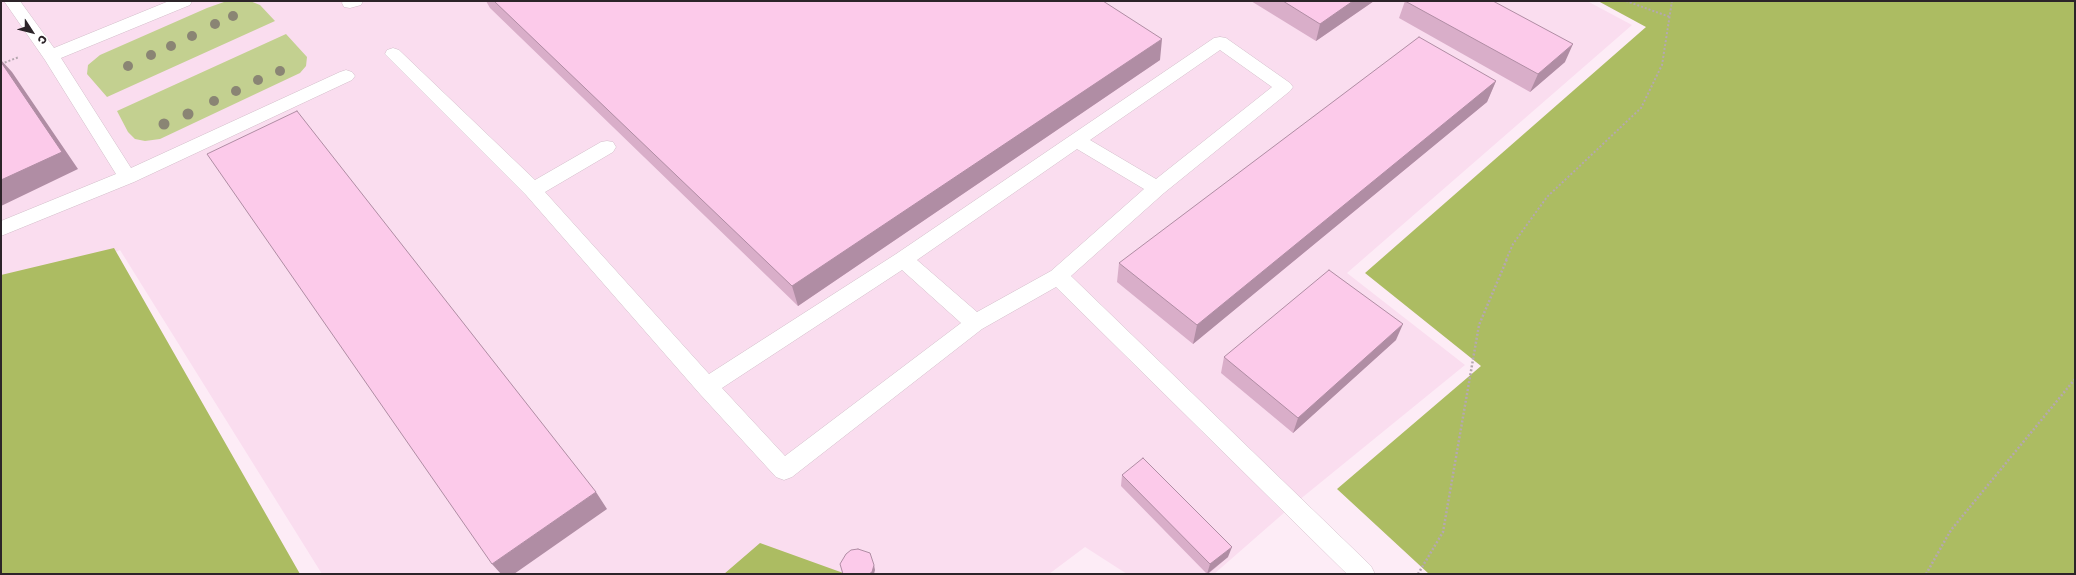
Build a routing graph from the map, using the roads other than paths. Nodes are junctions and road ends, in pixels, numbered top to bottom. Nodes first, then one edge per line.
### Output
1 (12, 1) edge
2 (184, 1) edge
3 (393, 54) dead end
4 (51, 56) junction
5 (346, 76) dead end
6 (1077, 140) junction
7 (607, 147) dead end
8 (127, 177) junction
9 (1157, 188) junction
10 (533, 190) junction
11 (1, 229) edge
12 (903, 259) junction
13 (1058, 276) junction
14 (975, 323) junction
15 (707, 387) junction
16 (1363, 574) edge

1 - 4 lane
2 - 4 lane
3 - 10 lane
4 - 8 lane
5 - 8 lane
6 - 9 lane
6 - 9 lane
6 - 12 lane
7 - 10 lane
8 - 11 lane
9 - 13 lane
10 - 15 lane
12 - 14 lane
12 - 15 lane
13 - 14 lane
13 - 16 lane
14 - 15 lane

